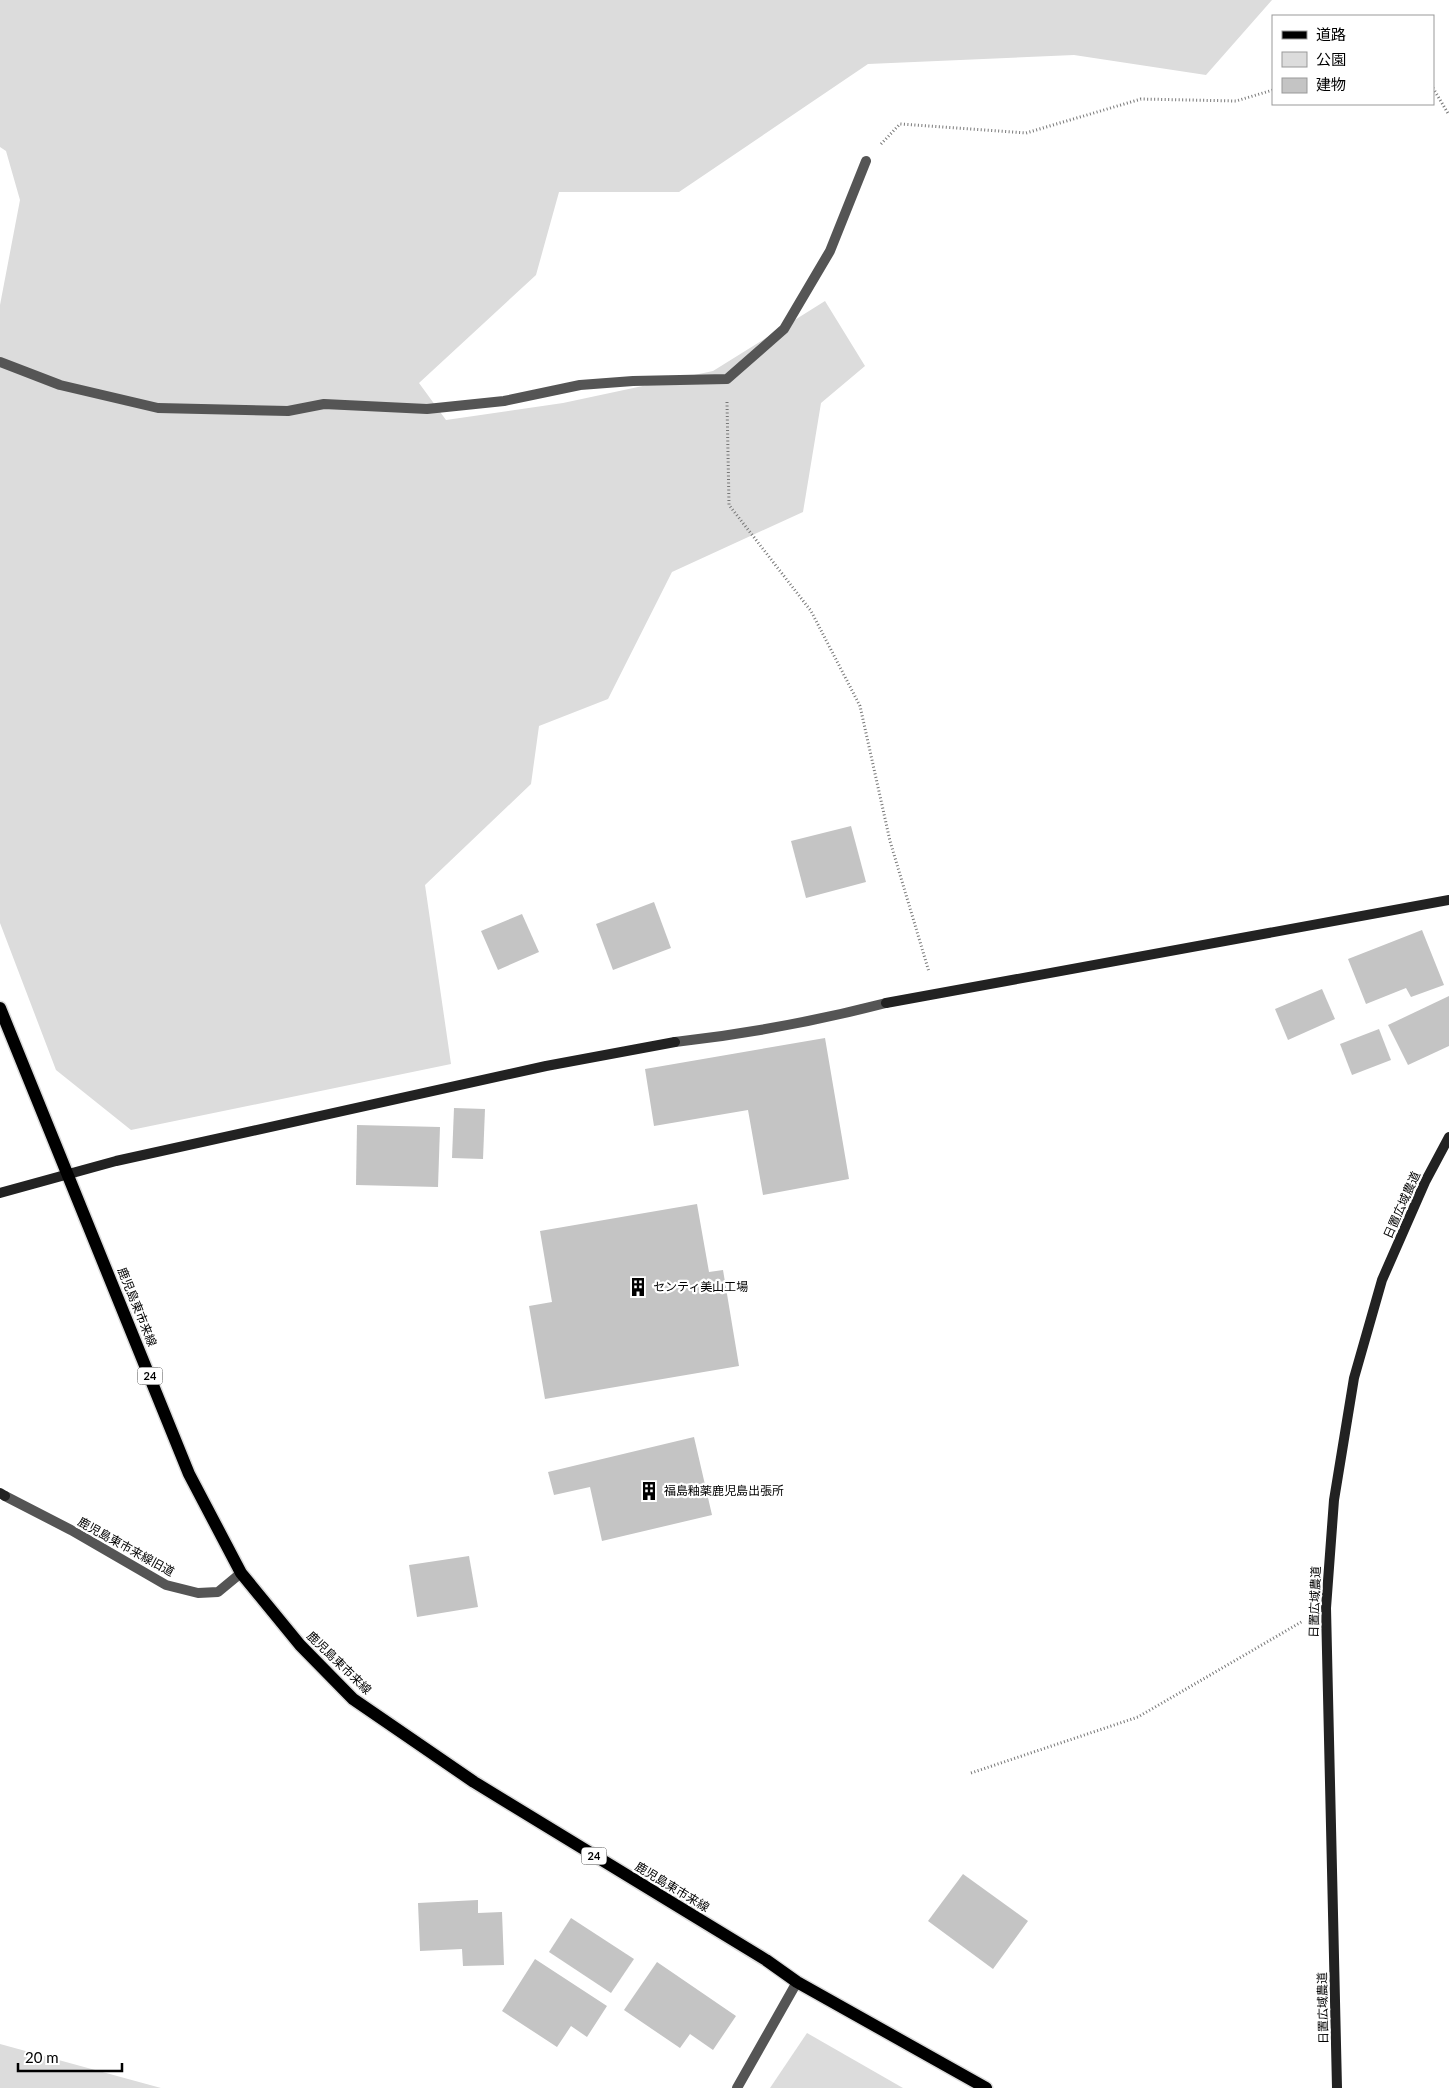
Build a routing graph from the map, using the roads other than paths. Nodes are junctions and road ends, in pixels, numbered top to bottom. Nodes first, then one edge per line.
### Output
1 (866, 162) road end
2 (0, 362) edge
3 (1449, 900) edge
4 (0, 1008) edge
5 (1449, 1137) edge
6 (68, 1174) junction
7 (0, 1193) edge
8 (2, 1494) edge
9 (242, 1573) junction
10 (797, 1982) junction
11 (737, 2088) edge
12 (986, 2088) edge
13 (1337, 2088) edge

1 - 2 street
3 - 6 street
4 - 6 main road, 鹿児島東市来線 / 24
5 - 13 street, 日置広域農道
6 - 7 street
6 - 9 main road, 鹿児島東市来線 / 24
8 - 9 street, 鹿児島東市来線旧道
9 - 10 main road, 鹿児島東市来線 / 24
10 - 11 street
10 - 12 main road, 鹿児島東市来線 / 24

